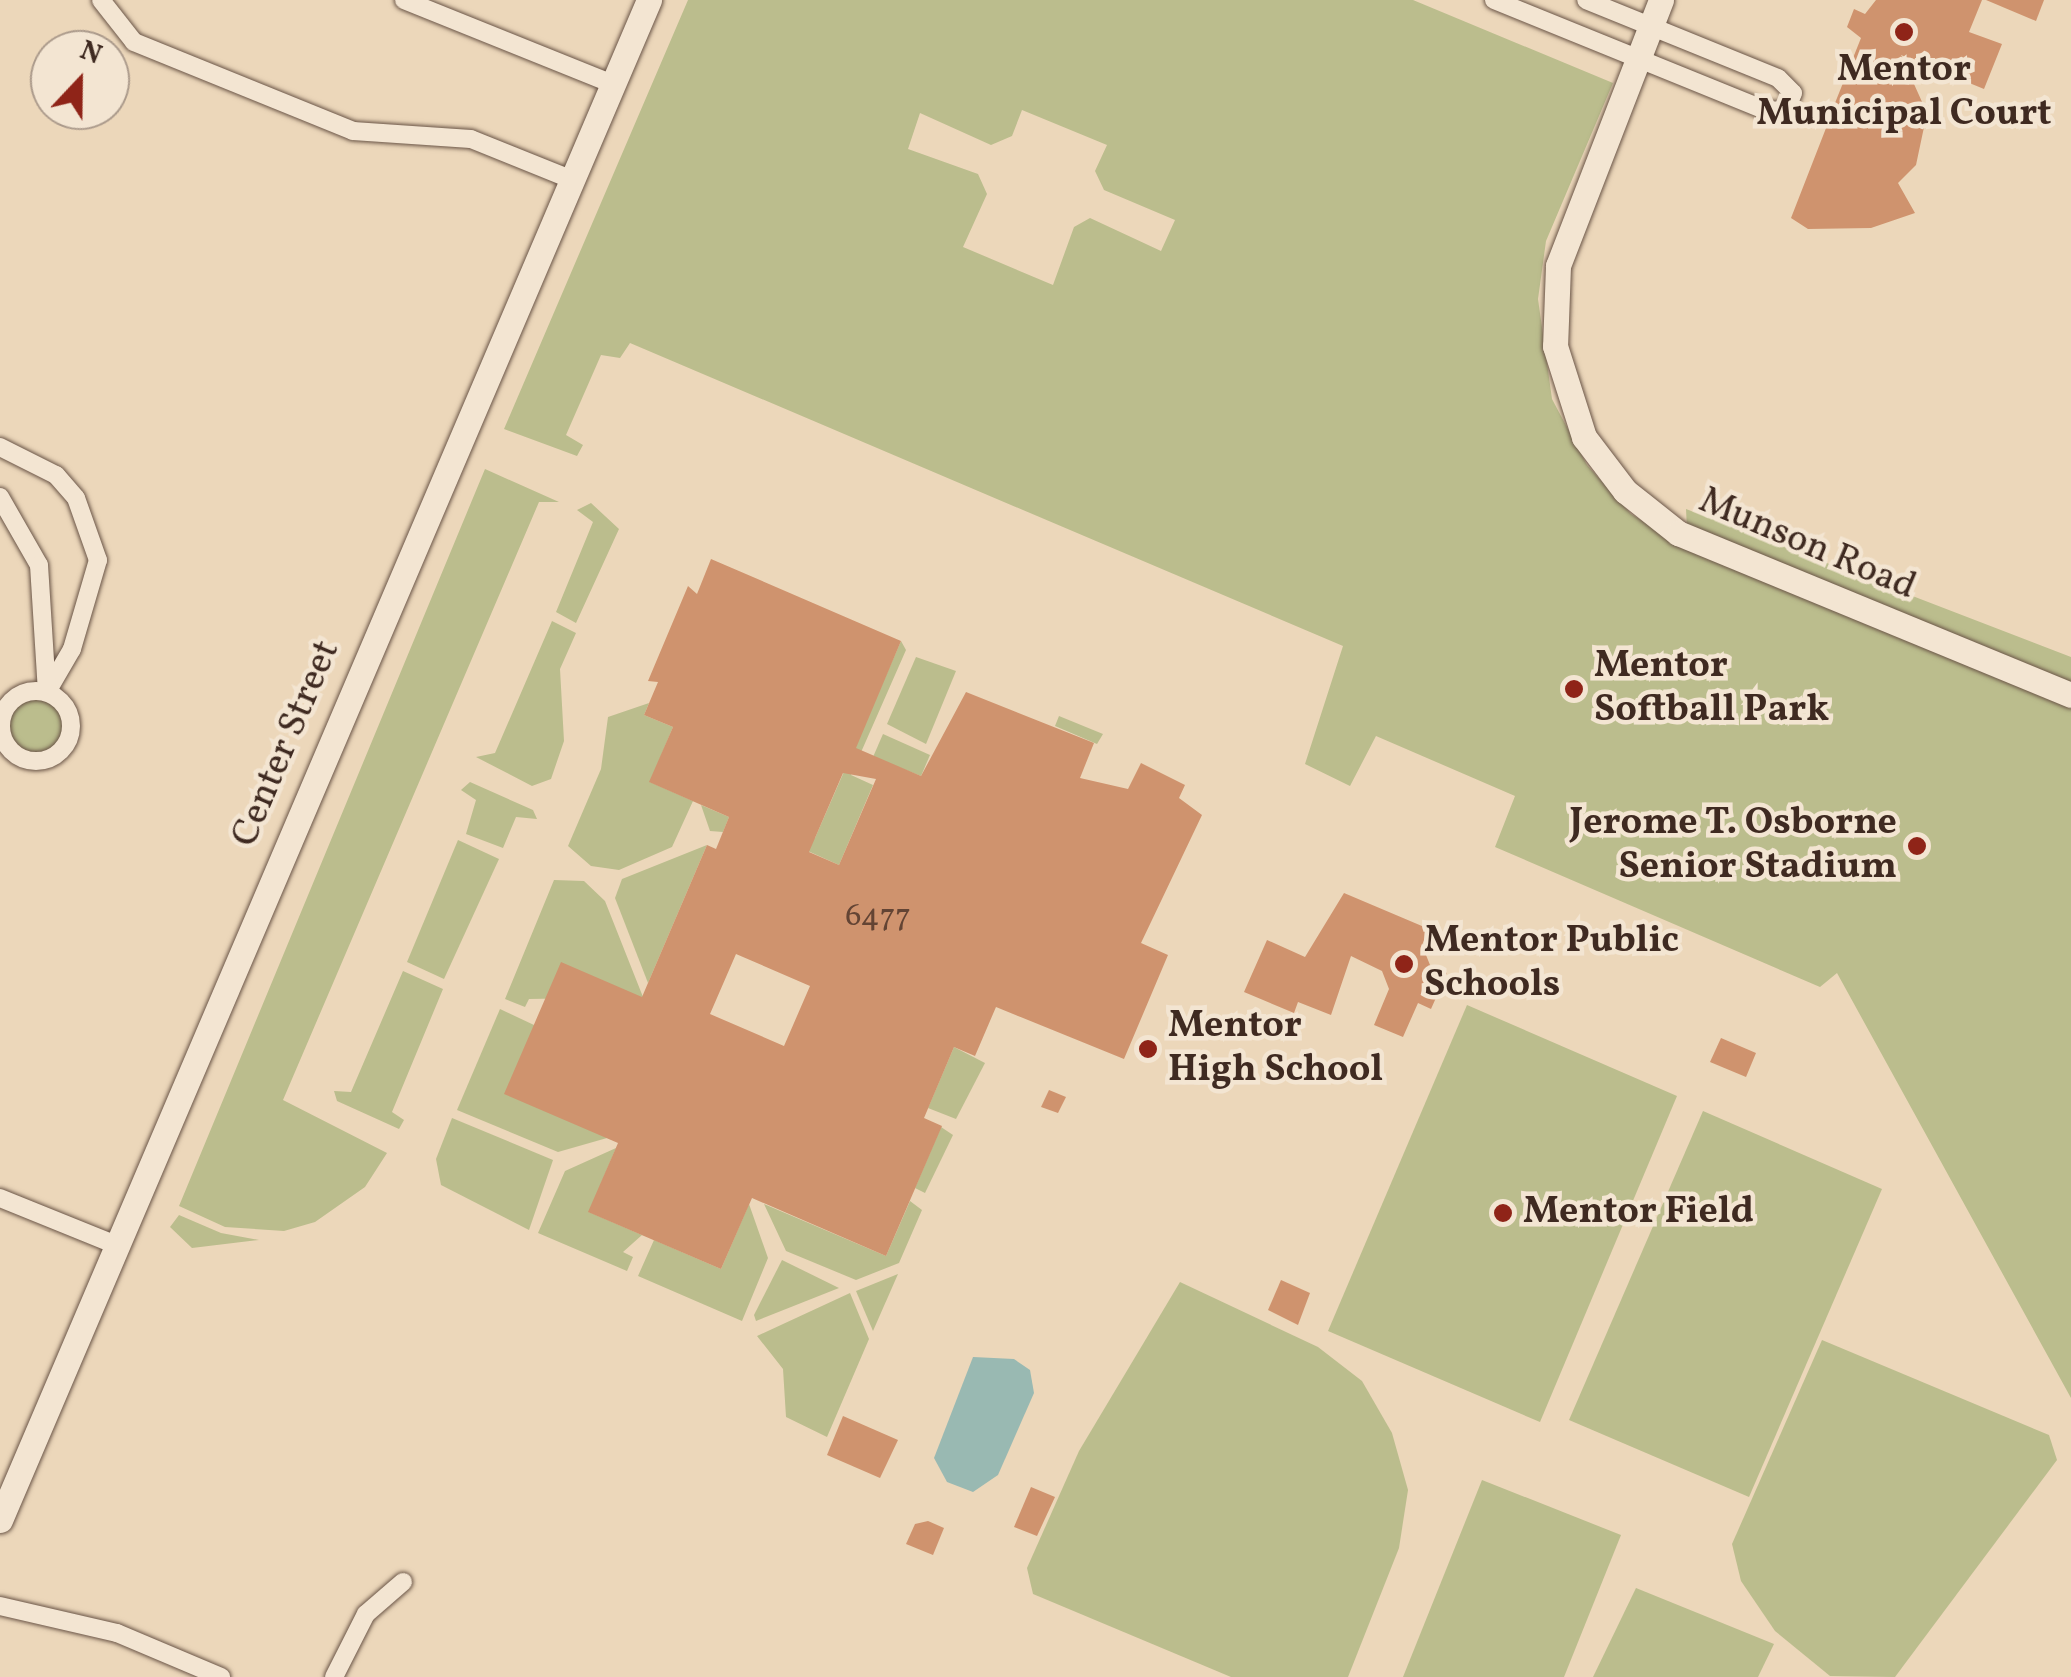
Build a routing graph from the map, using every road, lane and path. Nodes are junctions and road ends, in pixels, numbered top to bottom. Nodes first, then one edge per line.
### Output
1 (101, 0) edge
2 (404, 0) edge
3 (649, 0) edge
4 (1494, 0) edge
5 (1586, 0) edge
6 (1661, 0) edge
7 (1650, 26) junction
8 (1637, 58) junction
9 (614, 84) junction
10 (573, 180) junction
11 (0, 447) edge
12 (0, 497) edge
13 (46, 692) junction
14 (2071, 695) edge
15 (0, 1198) edge
16 (114, 1244) junction
17 (0, 1520) edge
18 (403, 1582) dead end
19 (0, 1606) edge
20 (221, 1677) edge
21 (334, 1677) edge

1 - 10 street
2 - 9 street
3 - 9 main road, Center Street
4 - 8 street
5 - 7 street
6 - 7 main road, Munson Road
7 - 8 main road, Munson Road
7 - 8 street
8 - 14 main road, Munson Road
9 - 10 main road, Center Street
10 - 16 main road, Center Street
11 - 13 street
12 - 13 street
13 - 13 street
15 - 16 street
16 - 17 main road, Center Street
18 - 21 street
19 - 20 street

